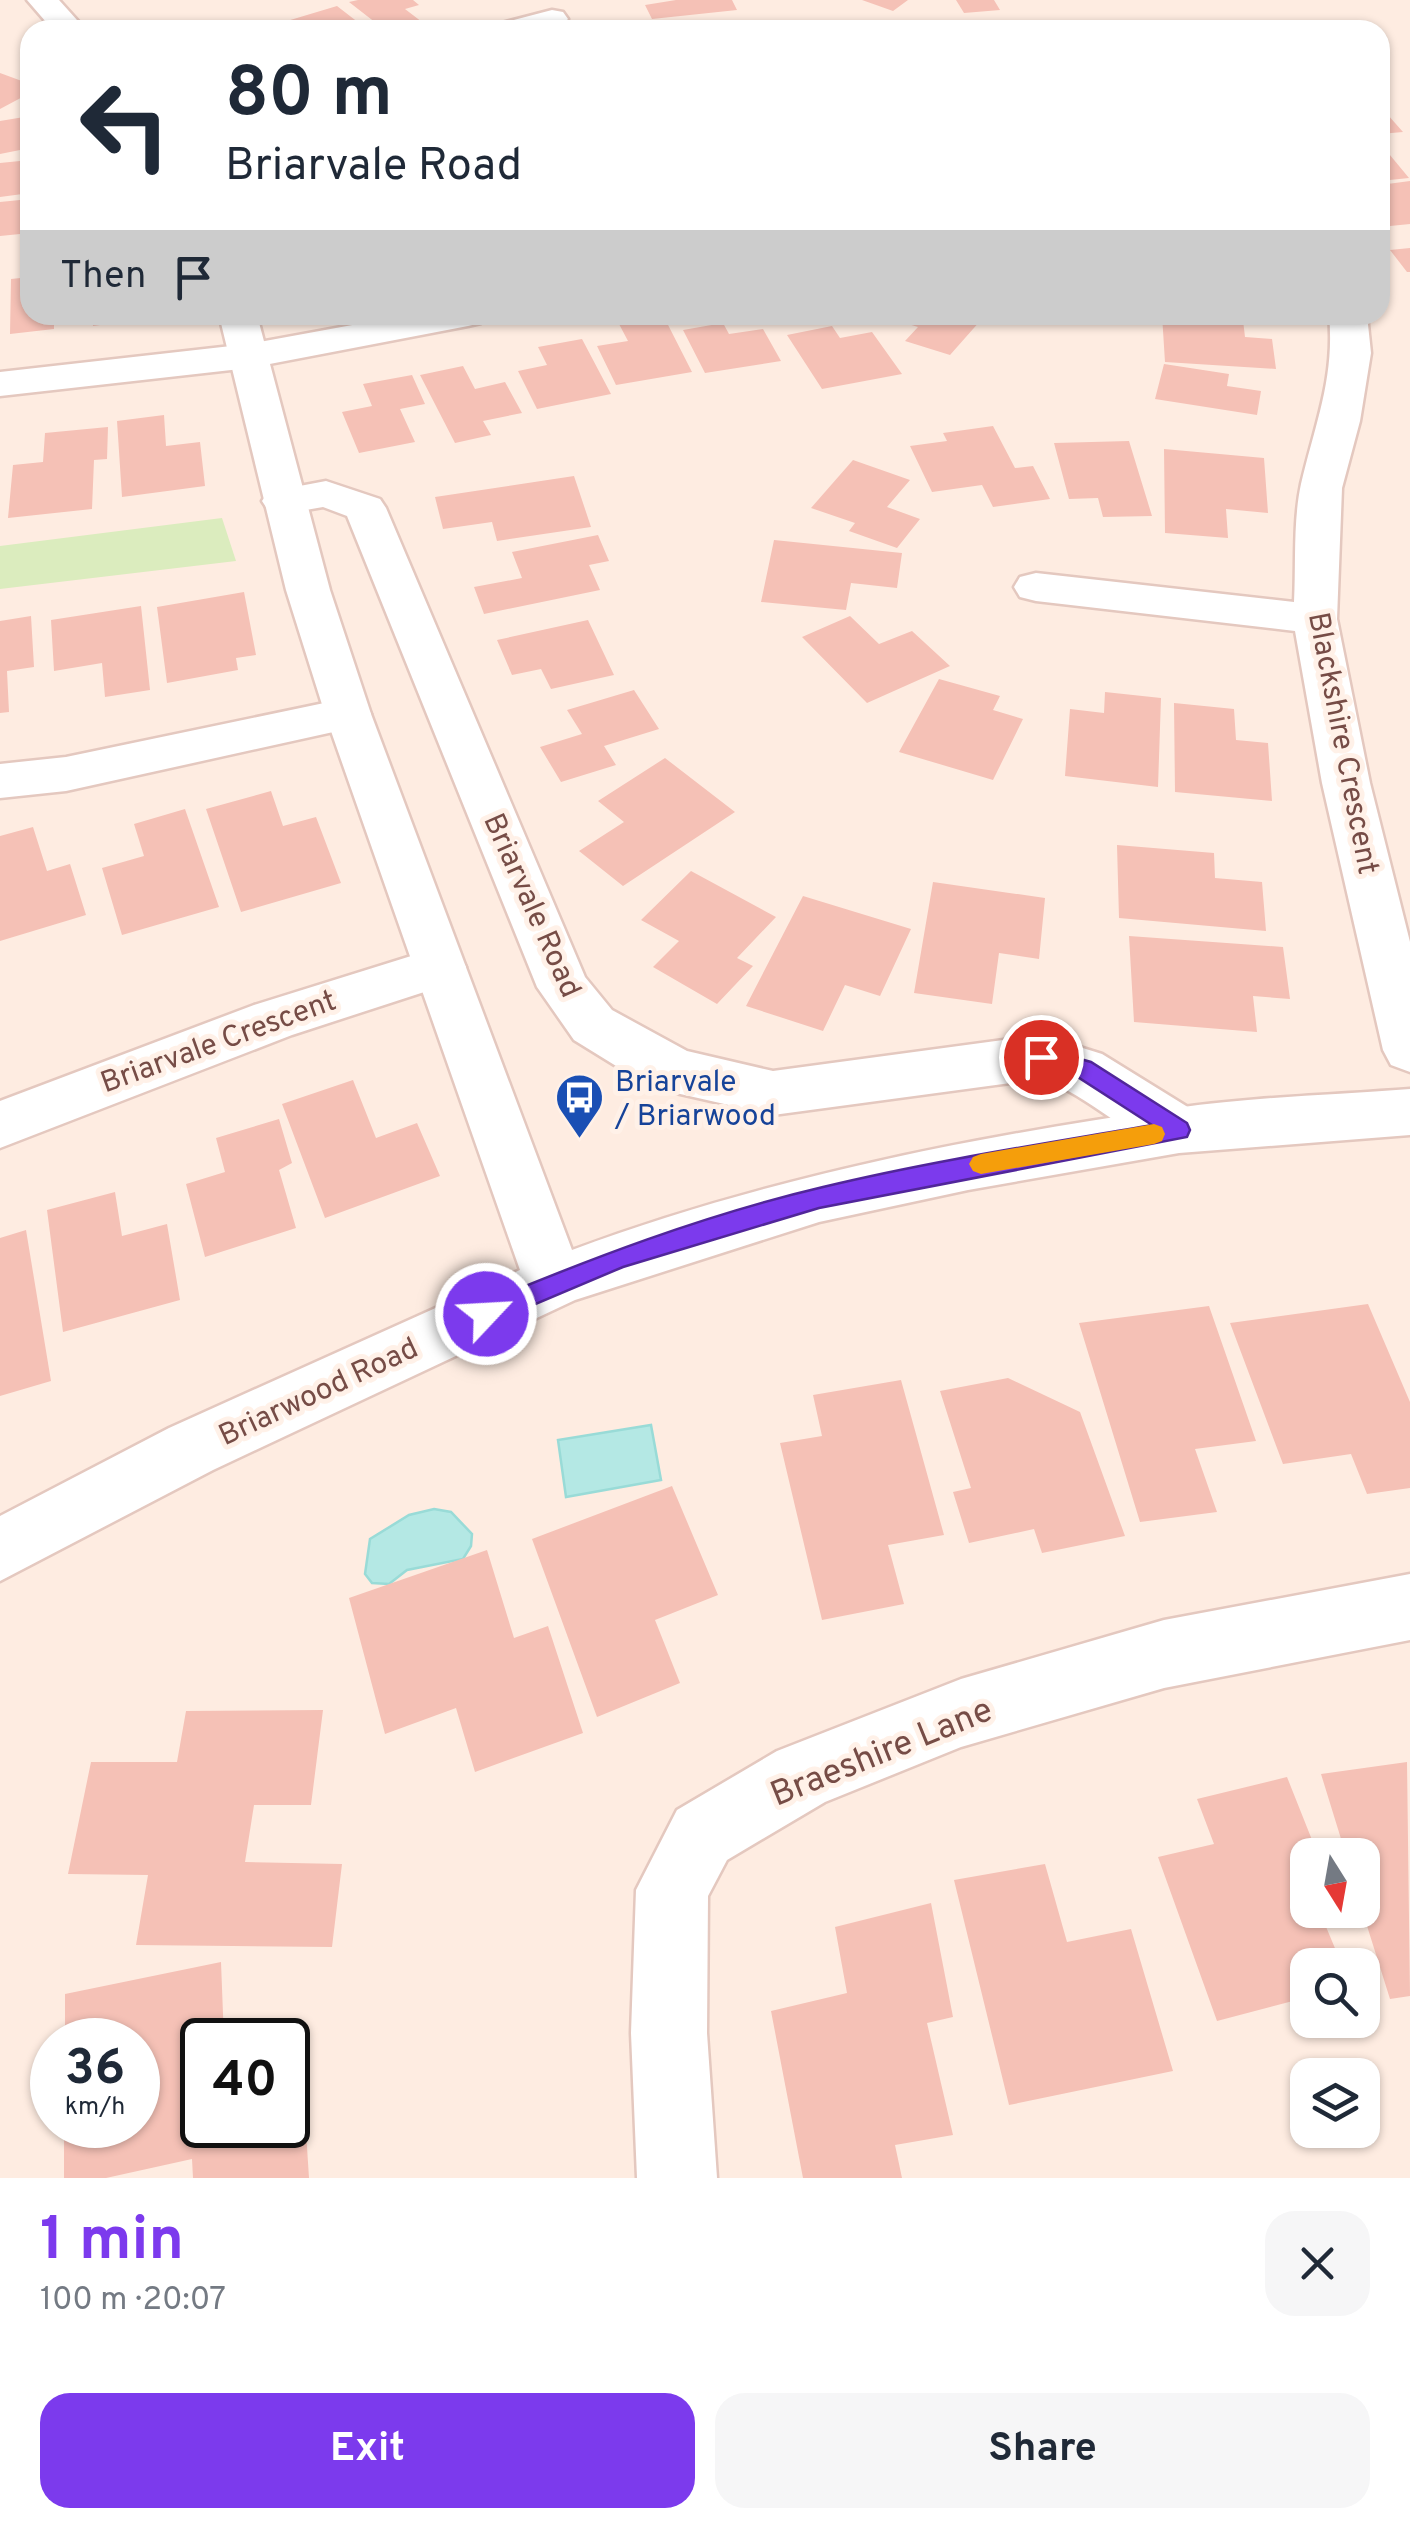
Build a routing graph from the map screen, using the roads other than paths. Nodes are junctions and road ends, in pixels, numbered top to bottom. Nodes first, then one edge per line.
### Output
1 (42, 0) edge
2 (552, 19) dead end
3 (61, 20) edge
4 (548, 20) edge
5 (241, 325) edge
6 (415, 325) edge
7 (1349, 325) edge
8 (250, 356) junction
9 (0, 384) edge
10 (283, 501) junction
11 (1036, 586) dead end
12 (1314, 619) junction
13 (348, 714) junction
14 (0, 781) edge
15 (440, 967) junction
16 (1410, 1050) edge
17 (1410, 1112) edge
18 (0, 1125) edge
19 (1178, 1130) junction
20 (554, 1282) junction
21 (0, 1550) edge
22 (1410, 1607) edge
23 (677, 2178) edge

1 - 3 street
2 - 4 street
5 - 8 street
6 - 8 street
7 - 12 street, Blackshire Crescent
8 - 9 street
8 - 10 street
10 - 13 street
10 - 19 street, Briarvale Road
11 - 12 street
12 - 16 street, Blackshire Crescent
13 - 14 street
13 - 15 street
15 - 18 street, Briarvale Crescent
15 - 20 street
17 - 19 street, Briarwood Road
19 - 20 street, Briarwood Road
20 - 21 street, Briarwood Road
22 - 23 street, Braeshire Lane

